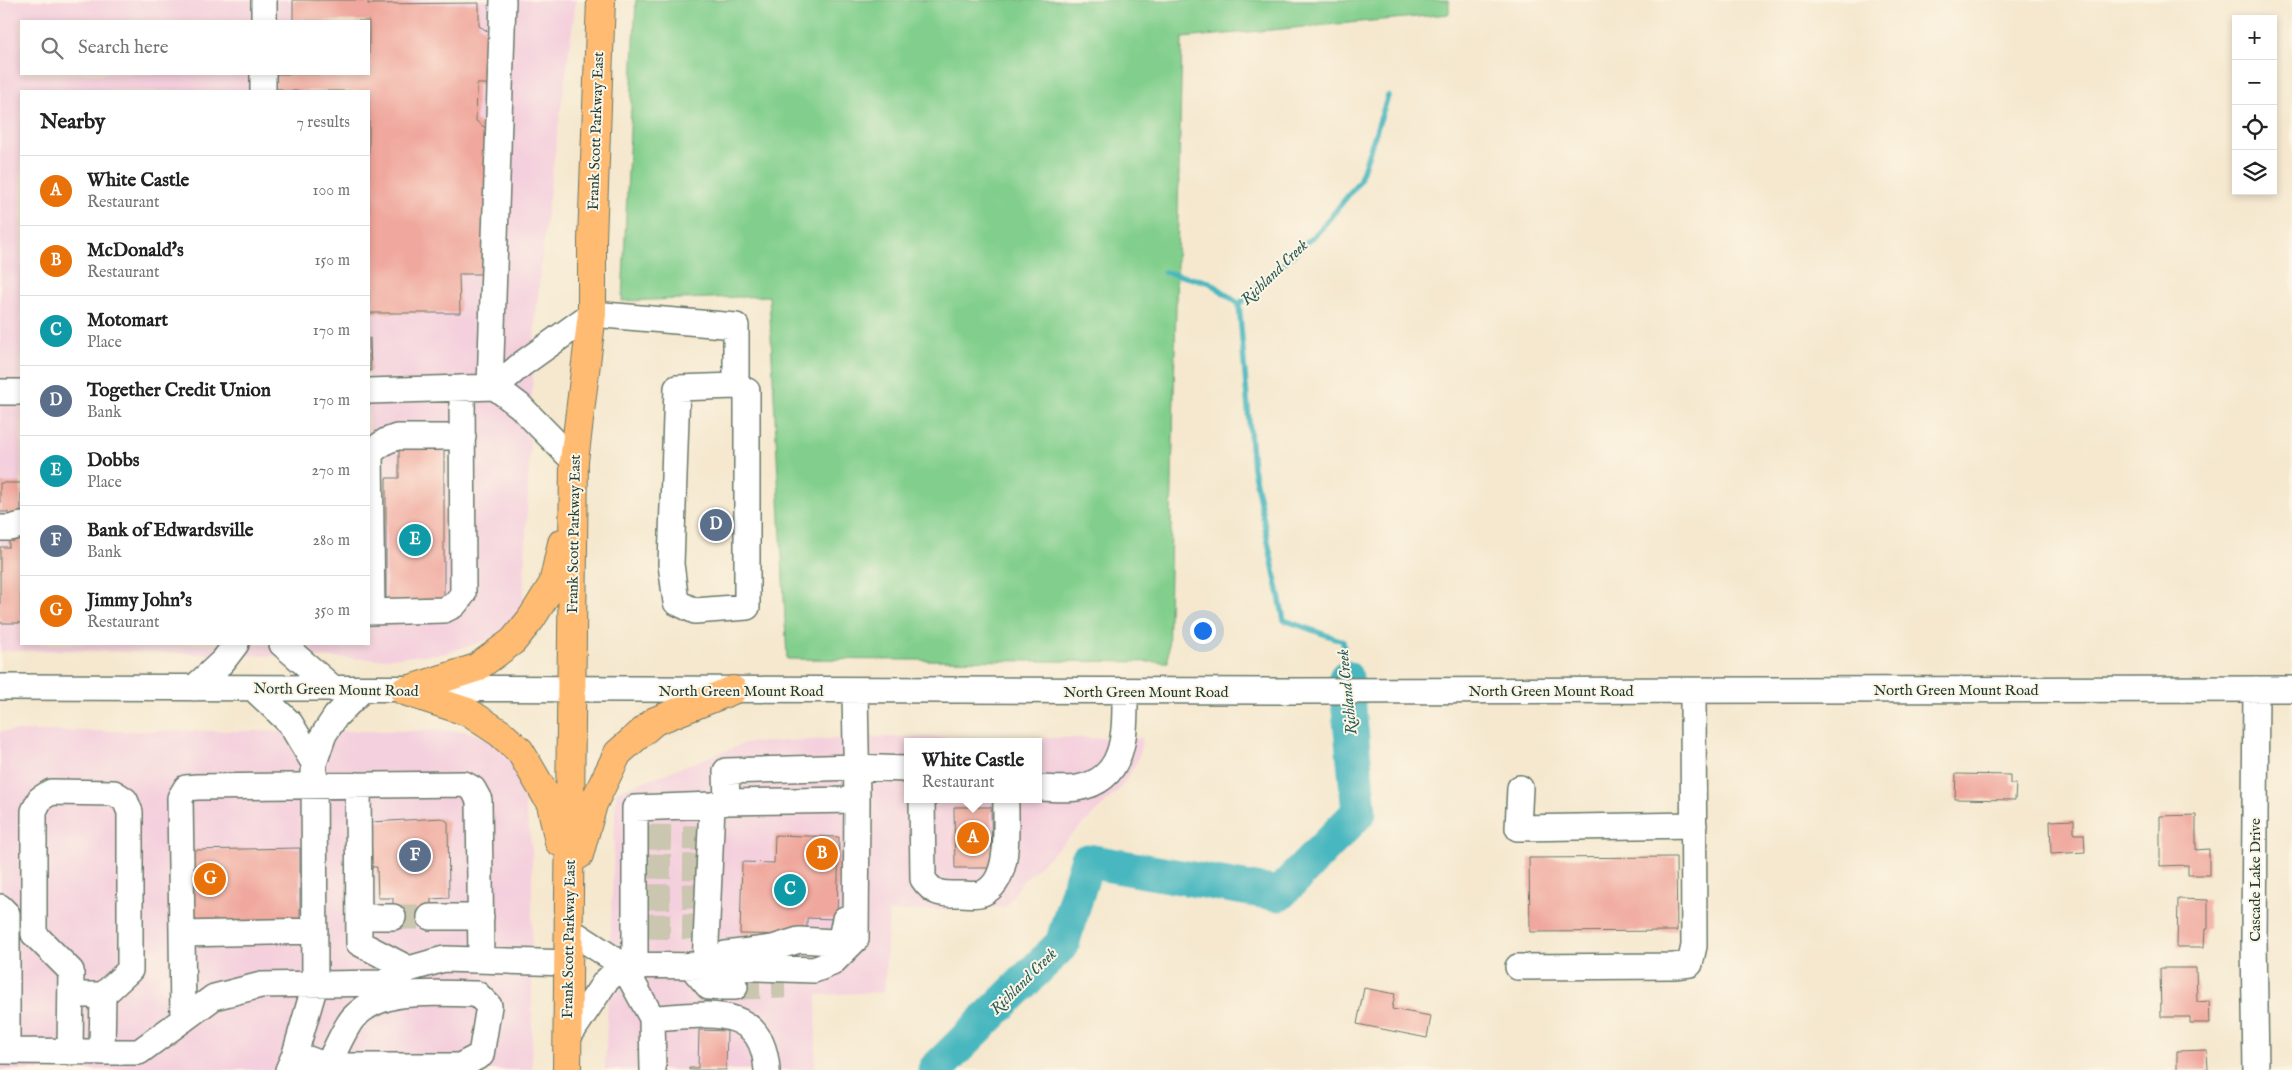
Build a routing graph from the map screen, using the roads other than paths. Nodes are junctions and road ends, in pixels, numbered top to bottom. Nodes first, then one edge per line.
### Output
1 (264, 0) edge
2 (503, 0) edge
3 (602, 0) edge
4 (264, 20) edge
5 (263, 75) edge
6 (263, 90) edge
7 (592, 314) junction
8 (736, 386) junction
9 (493, 387) junction
10 (462, 388) junction
11 (370, 391) edge
12 (0, 392) edge
13 (20, 392) edge
14 (463, 437) junction
15 (370, 451) edge
16 (574, 461) junction
17 (574, 488) junction
18 (20, 525) edge
19 (0, 528) edge
20 (370, 612) edge
21 (235, 645) edge
22 (283, 645) edge
23 (0, 687) edge
24 (30, 688) junction
25 (194, 688) junction
26 (254, 689) junction
27 (334, 689) junction
28 (2256, 689) junction
29 (2292, 689) edge
30 (362, 690) junction
31 (732, 690) junction
32 (404, 691) junction
33 (572, 691) junction
34 (854, 691) junction
35 (1693, 691) junction
36 (1125, 692) junction
37 (0, 700) edge
38 (856, 767) junction
39 (904, 769) edge
40 (314, 775) junction
41 (358, 785) junction
42 (1042, 788) edge
43 (1520, 788) dead end
44 (858, 800) junction
45 (720, 803) junction
46 (922, 803) edge
47 (1006, 803) edge
48 (1694, 825) junction
49 (858, 835) junction
50 (569, 892) junction
51 (0, 907) edge
52 (359, 917) junction
53 (394, 917) tunnel mouth
54 (430, 917) tunnel mouth
55 (481, 917) junction
56 (569, 930) junction
57 (315, 931) junction
58 (182, 934) junction
59 (833, 942) junction
60 (773, 948) junction
61 (481, 959) junction
62 (807, 962) junction
63 (568, 963) junction
64 (700, 963) junction
65 (629, 965) junction
66 (1518, 967) dead end
67 (409, 970) junction
68 (315, 985) junction
69 (785, 986) tunnel mouth
70 (735, 987) tunnel mouth
71 (71, 995) junction
72 (103, 996) junction
73 (4, 1003) edge
74 (652, 1018) junction
75 (183, 1020) junction
76 (567, 1039) junction
77 (4, 1051) edge
78 (70, 1052) junction
79 (102, 1052) junction
80 (139, 1061) edge
81 (292, 1062) edge
82 (327, 1066) junction
83 (567, 1070) edge
84 (653, 1070) edge
85 (767, 1070) edge
86 (2256, 1070) edge

1 - 4 street
2 - 9 street
3 - 7 main road, Frank Scott Parkway East
5 - 6 street
7 - 8 street
7 - 9 street
7 - 16 main road, Frank Scott Parkway East
8 - 8 street
9 - 10 street
9 - 16 street
10 - 11 street
10 - 14 street
12 - 13 street
14 - 15 street
14 - 20 street
16 - 17 main road, Frank Scott Parkway East
17 - 32 main road
17 - 33 main road, Frank Scott Parkway East
18 - 19 street
21 - 25 street
22 - 27 street
23 - 24 street, North Green Mount Road
24 - 25 street, North Green Mount Road
24 - 37 street
25 - 26 street, North Green Mount Road
26 - 27 street, North Green Mount Road
26 - 40 street
27 - 30 street, North Green Mount Road
28 - 29 street, North Green Mount Road
28 - 35 street, North Green Mount Road
28 - 86 street, Cascade Lake Drive
30 - 32 street, North Green Mount Road
30 - 40 street
31 - 33 street, North Green Mount Road
31 - 34 street, North Green Mount Road
31 - 50 main road
32 - 33 street, North Green Mount Road
32 - 50 main road
33 - 50 main road, Frank Scott Parkway East
34 - 36 street, North Green Mount Road
34 - 38 street
35 - 36 street, North Green Mount Road
35 - 48 street
36 - 42 street
38 - 39 street
38 - 44 street
38 - 45 street
40 - 41 street
40 - 57 street
40 - 58 street
41 - 52 street
41 - 55 street
43 - 48 street
44 - 45 street
44 - 49 street
45 - 64 street
45 - 65 street
46 - 47 street
48 - 66 street
49 - 59 street
49 - 62 street
50 - 56 main road, Frank Scott Parkway East
51 - 73 street
52 - 53 street
52 - 67 street
54 - 55 street
55 - 61 street
56 - 63 main road, Frank Scott Parkway East
56 - 65 street
57 - 58 street
57 - 68 street
58 - 75 street
59 - 60 street
59 - 62 street
60 - 62 street
60 - 64 street
61 - 63 street
61 - 67 street
62 - 64 street
62 - 69 street
63 - 76 main road, Frank Scott Parkway East
64 - 65 street
64 - 70 street
65 - 74 street
65 - 76 street
67 - 68 street
68 - 75 street
68 - 81 street
71 - 72 street
71 - 72 street
71 - 78 street
72 - 79 street
73 - 77 street
74 - 84 street
74 - 85 street
75 - 80 street
76 - 83 main road, Frank Scott Parkway East
77 - 78 street
78 - 79 street
79 - 80 street
81 - 82 street
82 - 82 street

